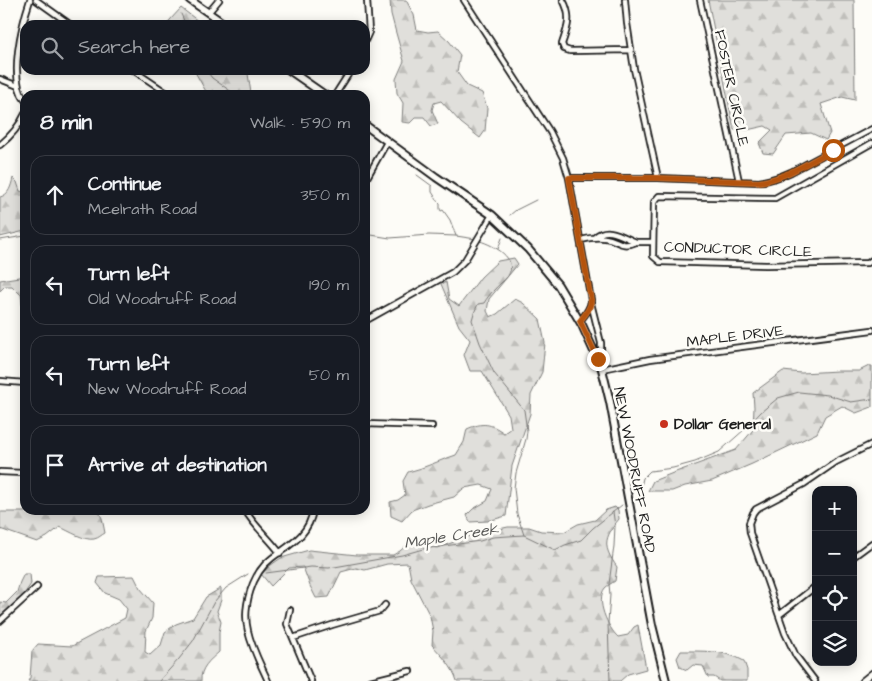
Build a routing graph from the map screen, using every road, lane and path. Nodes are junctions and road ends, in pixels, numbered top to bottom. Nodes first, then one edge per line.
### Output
1 (30, 0) edge
2 (36, 0) edge
3 (190, 0) edge
4 (219, 0) edge
5 (367, 0) edge
6 (464, 0) edge
7 (563, 0) edge
8 (625, 0) edge
9 (700, 0) edge
10 (208, 13) junction
11 (24, 20) edge
12 (64, 20) edge
13 (218, 20) edge
14 (368, 20) edge
15 (20, 47) edge
16 (631, 50) junction
17 (140, 75) edge
18 (297, 75) edge
19 (348, 75) edge
20 (0, 78) edge
21 (18, 86) junction
22 (163, 90) edge
23 (318, 90) edge
24 (338, 90) edge
25 (20, 93) edge
26 (20, 124) edge
27 (370, 129) edge
28 (872, 129) edge
29 (387, 142) junction
30 (872, 144) edge
31 (0, 145) edge
32 (370, 171) edge
33 (569, 178) junction
34 (658, 178) junction
35 (739, 181) junction
36 (492, 215) junction
37 (595, 237) junction
38 (581, 240) junction
39 (636, 242) junction
40 (653, 242) junction
41 (872, 260) edge
42 (591, 303) junction
43 (370, 318) edge
44 (580, 321) junction
45 (872, 330) edge
46 (601, 367) junction
47 (0, 381) edge
48 (20, 383) edge
49 (370, 424) edge
50 (432, 426) dead end
51 (872, 444) edge
52 (0, 472) edge
53 (20, 473) edge
54 (248, 515) edge
55 (312, 515) edge
56 (872, 543) edge
57 (280, 553) junction
58 (857, 554) edge
59 (37, 587) dead end
60 (812, 589) edge
61 (385, 605) dead end
62 (290, 610) dead end
63 (779, 615) junction
64 (0, 621) edge
65 (293, 638) junction
66 (410, 671) dead end
67 (872, 674) edge
68 (268, 681) edge
69 (311, 681) edge
70 (370, 681) edge
71 (666, 681) edge
72 (815, 681) edge
73 (862, 681) edge

1 - 11 street
2 - 12 street
3 - 10 main road
4 - 10 street
5 - 14 street
6 - 33 street
7 - 16 street
8 - 16 street
9 - 35 street, FOSTER CIRCLE
10 - 13 main road
15 - 21 street
16 - 34 street
17 - 22 street
18 - 23 main road
19 - 24 street
20 - 21 street
21 - 25 street
26 - 31 street
27 - 29 main road, NEW WOODRUFF ROAD
28 - 35 street
29 - 32 street
29 - 36 main road, NEW WOODRUFF ROAD
30 - 40 street, CONDUCTOR CIRCLE
33 - 34 street
33 - 38 street
34 - 35 street
36 - 43 street
36 - 44 main road, NEW WOODRUFF ROAD
37 - 38 street
37 - 39 street
37 - 39 street
38 - 42 street
39 - 40 street
40 - 41 street, CONDUCTOR CIRCLE
42 - 44 street
42 - 46 street
44 - 46 main road, NEW WOODRUFF ROAD
45 - 46 street, MAPLE DRIVE
46 - 71 main road, NEW WOODRUFF ROAD
47 - 48 street
49 - 50 street
51 - 63 street
52 - 53 street
54 - 57 street
55 - 57 street
56 - 58 street
57 - 68 street
59 - 64 street
60 - 63 street
61 - 65 street
62 - 65 street
63 - 72 street
65 - 69 street
66 - 70 street
67 - 73 street

